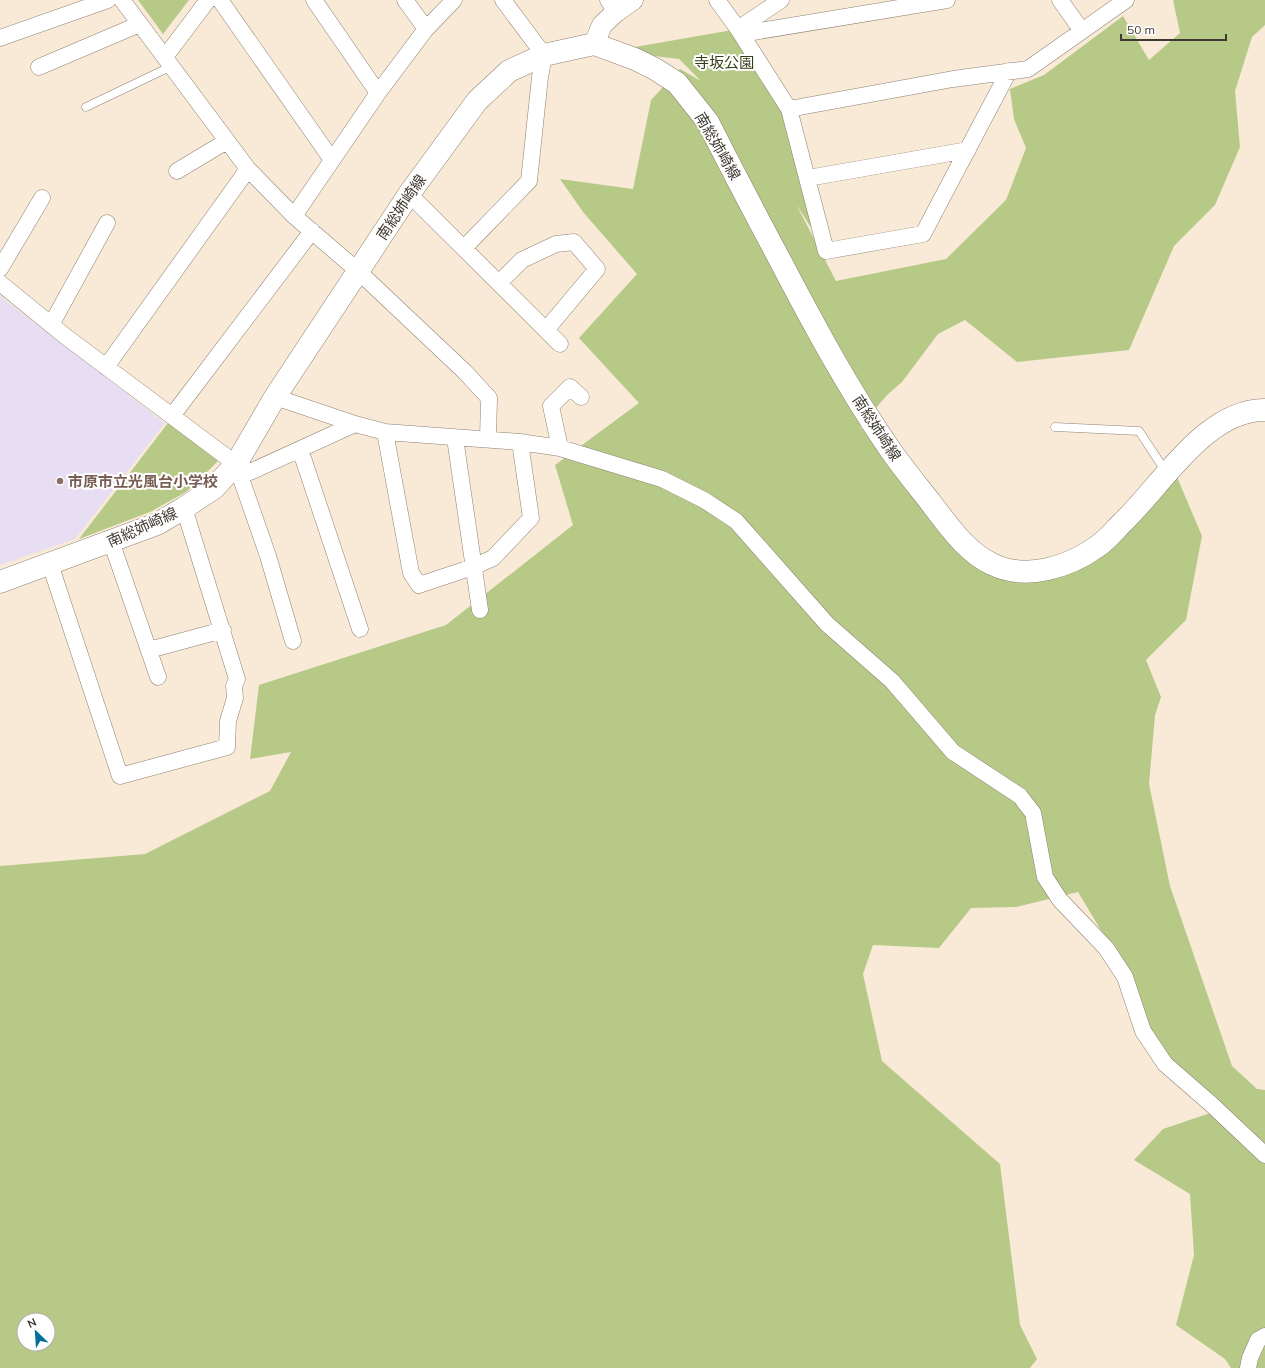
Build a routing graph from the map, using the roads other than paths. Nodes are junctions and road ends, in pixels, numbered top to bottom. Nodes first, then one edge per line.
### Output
1 (108, 0) edge
2 (122, 0) edge
3 (208, 0) edge
4 (220, 0) edge
5 (314, 0) edge
6 (405, 0) edge
7 (454, 0) edge
8 (503, 0) edge
9 (633, 0) edge
10 (717, 0) edge
11 (781, 0) edge
12 (947, 0) edge
13 (1060, 0) edge
14 (1126, 0) edge
15 (612, 6) edge
16 (140, 24) junction
17 (738, 29) junction
18 (426, 30) junction
19 (1082, 31) junction
20 (0, 38) edge
21 (594, 44) junction
22 (544, 55) junction
23 (168, 62) junction
24 (38, 67) dead end
25 (1009, 71) junction
26 (378, 93) junction
27 (86, 107) dead end
28 (790, 108) junction
29 (227, 141) junction
30 (968, 150) junction
31 (332, 160) junction
32 (248, 170) junction
33 (177, 171) dead end
34 (808, 178) junction
35 (409, 194) junction
36 (42, 198) dead end
37 (294, 216) junction
38 (107, 223) dead end
39 (312, 231) junction
40 (464, 248) junction
41 (0, 269) edge
42 (358, 270) junction
43 (0, 283) edge
44 (499, 283) junction
45 (51, 325) junction
46 (546, 330) junction
47 (560, 344) dead end
48 (106, 367) junction
49 (275, 397) junction
50 (581, 398) dead end
51 (1265, 410) edge
52 (172, 416) junction
53 (354, 424) junction
54 (1054, 428) dead end
55 (385, 432) junction
56 (455, 438) junction
57 (488, 440) junction
58 (520, 442) junction
59 (560, 448) junction
60 (300, 449) junction
61 (236, 464) junction
62 (1167, 473) junction
63 (184, 508) junction
64 (111, 541) junction
65 (50, 564) junction
66 (473, 567) junction
67 (0, 582) edge
68 (480, 610) dead end
69 (360, 629) dead end
70 (223, 630) junction
71 (293, 641) dead end
72 (149, 650) junction
73 (158, 677) dead end
74 (1265, 1155) edge
75 (1265, 1336) edge
76 (1248, 1368) edge

1 - 20 street
2 - 16 street
3 - 23 street
4 - 31 street
5 - 26 street
6 - 18 street
7 - 18 street
8 - 22 street
9 - 15 street
10 - 17 street
11 - 17 street
12 - 17 street
13 - 19 street
14 - 19 street
15 - 21 street
16 - 23 street
16 - 24 street
17 - 28 street
18 - 26 street
19 - 25 street
21 - 22 main road, 南総姉崎線
21 - 62 main road, 南総姉崎線
22 - 35 main road, 南総姉崎線
22 - 40 street
23 - 27 lane
23 - 29 street
25 - 28 street
25 - 30 street
26 - 31 street
28 - 34 street
29 - 32 street
29 - 33 street
30 - 34 street
30 - 34 street
31 - 37 street
32 - 37 street
32 - 48 street
35 - 40 street
35 - 42 main road, 南総姉崎線
36 - 41 street
37 - 39 street
38 - 45 street
39 - 42 street
39 - 52 street
40 - 44 street
42 - 49 main road, 南総姉崎線
42 - 57 street
43 - 45 street
44 - 46 street
44 - 46 street
45 - 48 street
46 - 47 street
48 - 52 street
49 - 53 street
49 - 61 main road, 南総姉崎線
50 - 59 street
51 - 62 main road, 南総姉崎線
52 - 61 street
53 - 55 street
53 - 60 street
54 - 62 lane
55 - 56 street
55 - 66 street
56 - 57 street
56 - 66 street
57 - 58 street
58 - 59 street
58 - 66 street
59 - 74 street
60 - 61 street
60 - 69 street
61 - 63 main road, 南総姉崎線
61 - 71 street
63 - 64 main road, 南総姉崎線
63 - 70 street
64 - 65 main road, 南総姉崎線
64 - 72 street
65 - 67 main road, 南総姉崎線
65 - 70 street
66 - 68 street
70 - 72 street
72 - 73 street
75 - 76 street

